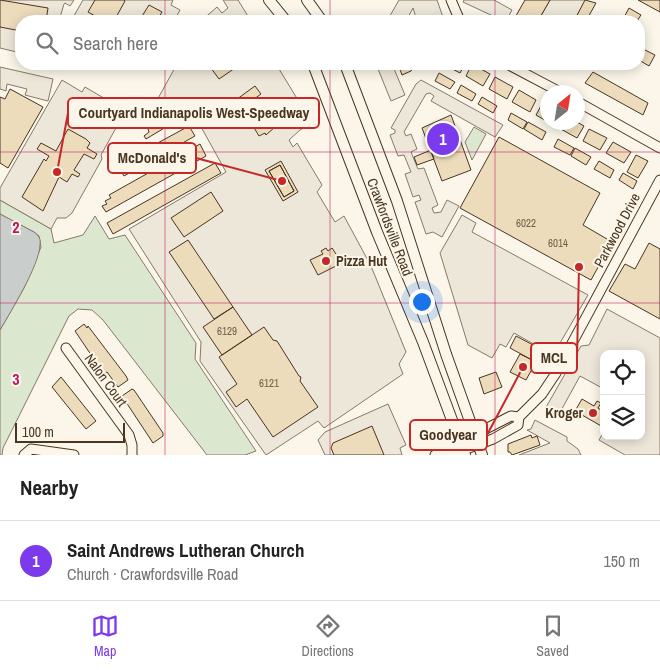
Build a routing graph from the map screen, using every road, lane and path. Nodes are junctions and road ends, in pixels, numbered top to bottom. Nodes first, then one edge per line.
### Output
1 (269, 0) edge
2 (307, 0) edge
3 (450, 0) edge
4 (281, 15) edge
5 (318, 15) edge
6 (457, 15) edge
7 (315, 70) edge
8 (347, 70) edge
9 (518, 70) edge
10 (547, 85) edge
11 (585, 106) edge
12 (660, 148) edge
13 (660, 180) edge
14 (66, 348) dead end
15 (476, 440) junction
16 (463, 449) edge
17 (24, 455) edge
18 (74, 455) edge
19 (132, 455) edge
20 (435, 455) edge
21 (450, 455) edge
22 (482, 455) edge

1 - 4 main road
2 - 5 main road
3 - 6 street
7 - 16 main road, Crawfordsville Road
8 - 15 main road, Crawfordsville Road
9 - 10 street
11 - 12 street
13 - 15 street, Parkwood Drive
14 - 19 street, Nalon Court
15 - 16 street
15 - 22 main road, Crawfordsville Road
16 - 20 street
16 - 21 street
17 - 18 street

